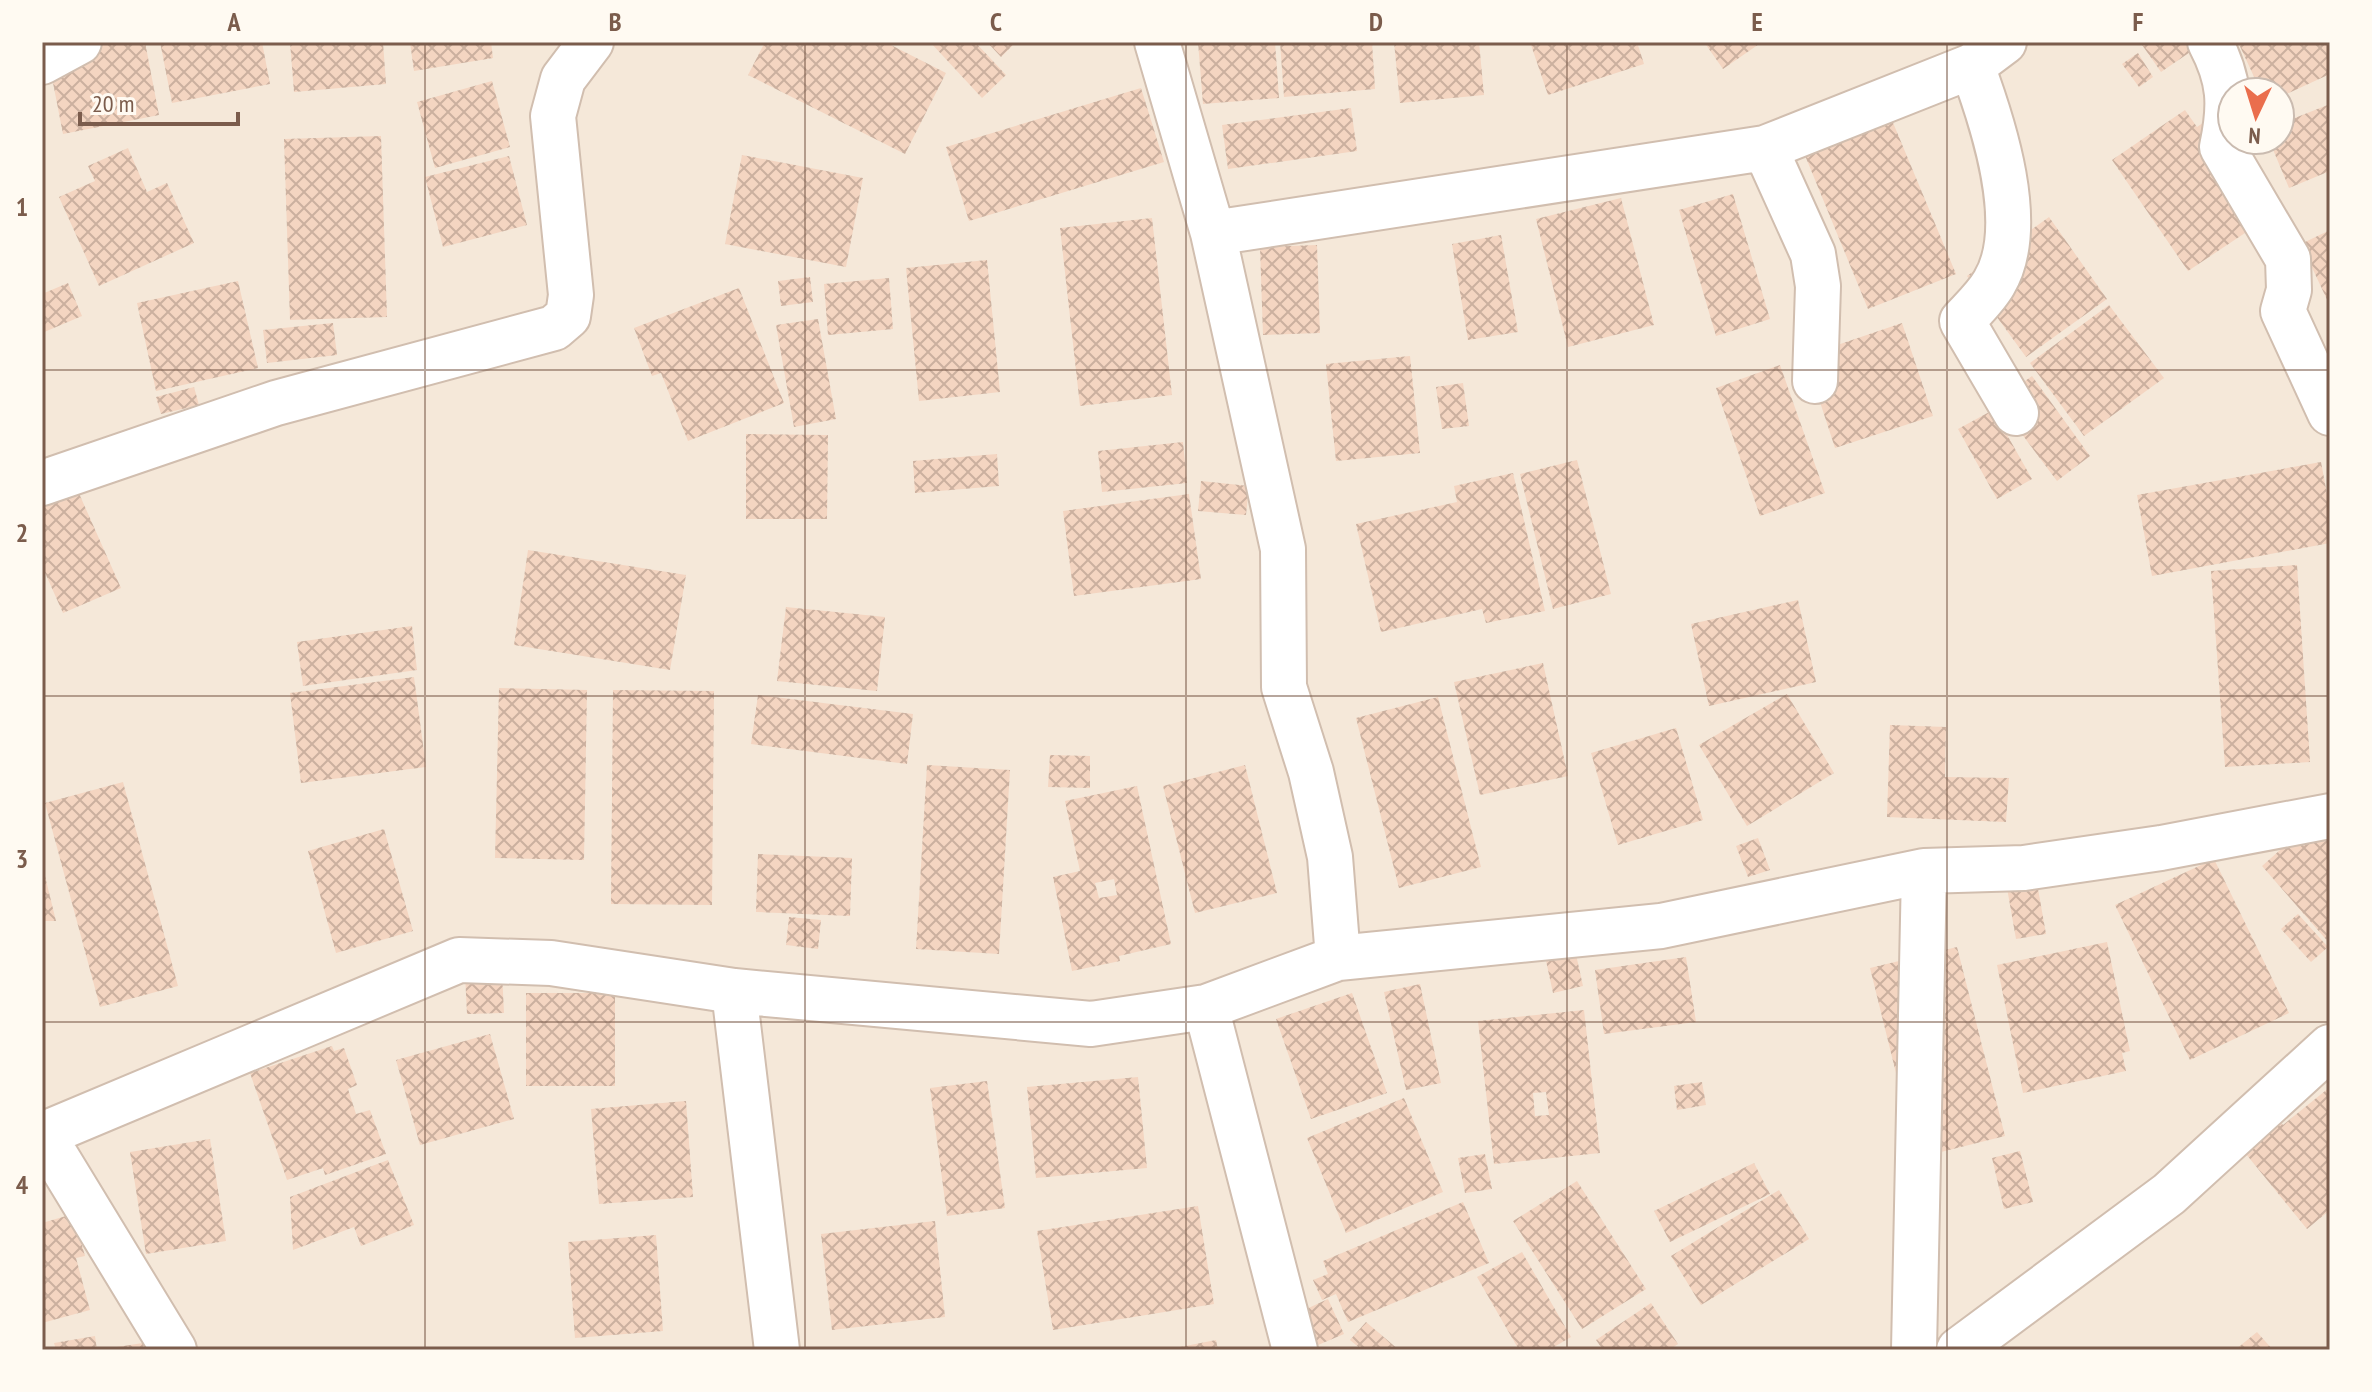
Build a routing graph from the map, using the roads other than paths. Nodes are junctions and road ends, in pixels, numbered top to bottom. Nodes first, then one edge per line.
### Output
1 (79, 42) edge
2 (591, 42) edge
3 (1157, 42) edge
4 (2210, 42) edge
5 (1988, 54) edge
6 (42, 62) edge
7 (1765, 148) junction
8 (1213, 233) junction
9 (1815, 381) dead end
10 (2016, 413) dead end
11 (2330, 413) edge
12 (42, 483) edge
13 (2330, 816) edge
14 (1924, 871) junction
15 (1338, 958) junction
16 (734, 991) junction
17 (1206, 1007) junction
18 (2330, 1047) edge
19 (43, 1135) edge
20 (174, 1350) edge
21 (777, 1350) edge
22 (1295, 1350) edge
23 (1914, 1350) edge
24 (1959, 1350) edge

1 - 6 street
2 - 12 street
3 - 8 street
4 - 11 street
5 - 7 street
5 - 10 street
7 - 8 street
7 - 9 street
8 - 15 street
13 - 14 street
14 - 15 street
14 - 23 street
15 - 17 street
16 - 17 street
16 - 19 street
16 - 21 street
17 - 22 street
18 - 24 street
19 - 20 street

